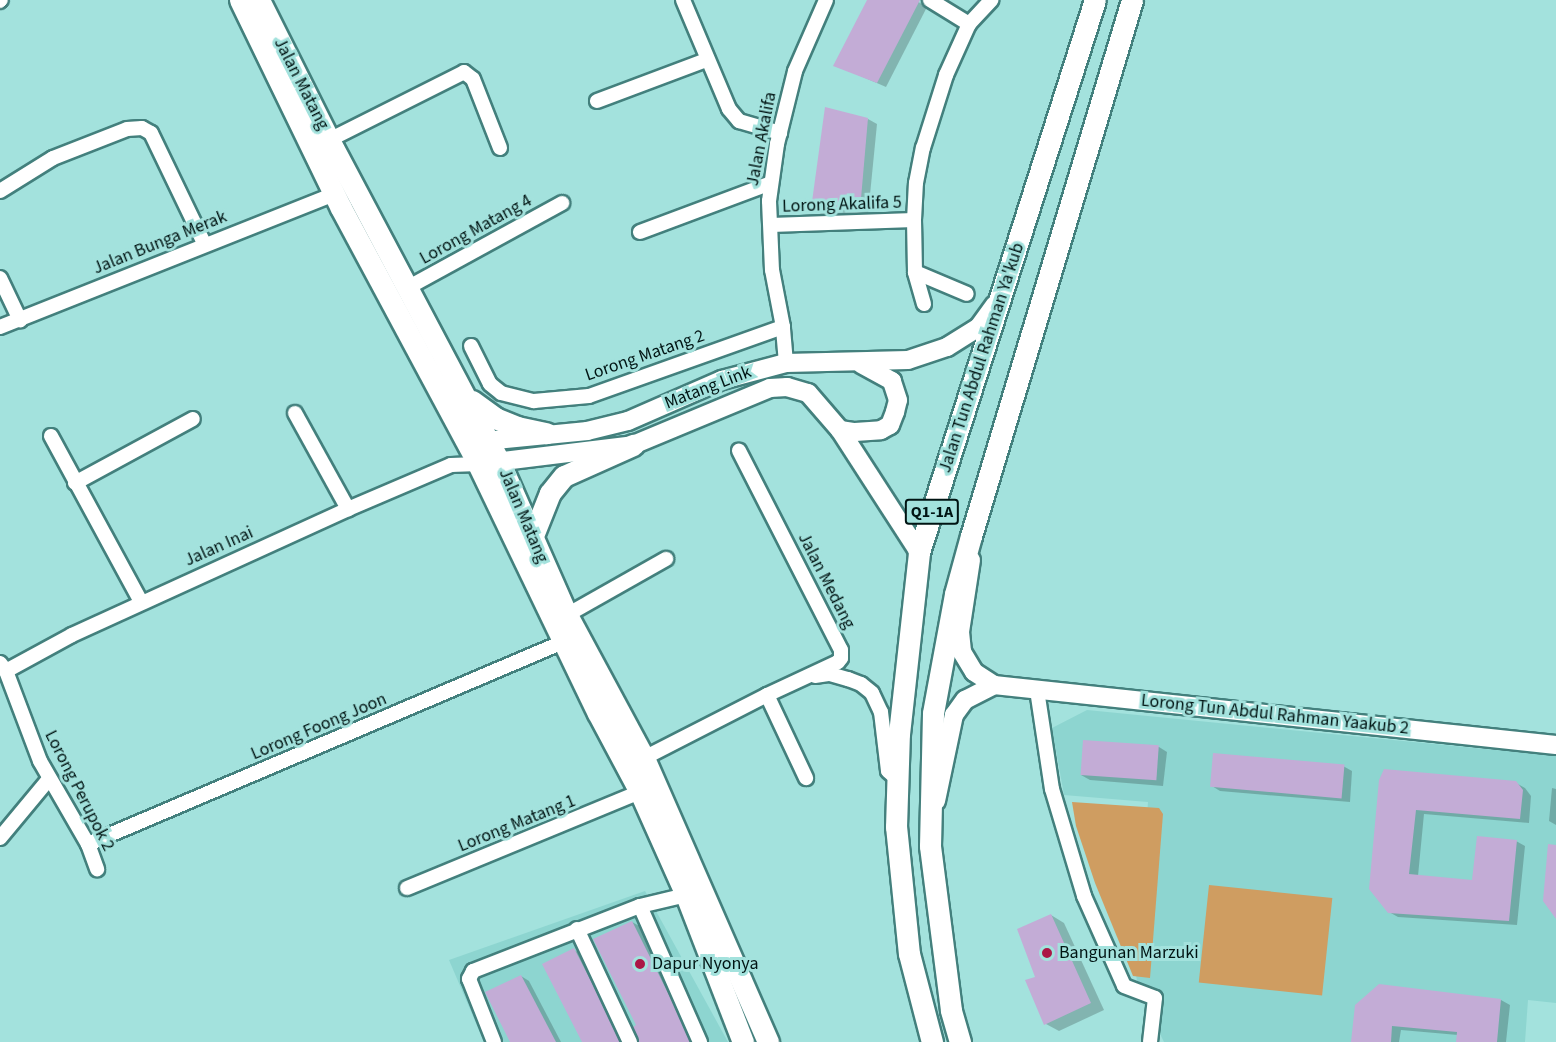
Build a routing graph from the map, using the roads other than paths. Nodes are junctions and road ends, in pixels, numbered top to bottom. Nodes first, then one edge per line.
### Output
1 (240, 0) edge
2 (259, 0) edge
3 (683, 0) edge
4 (826, 0) edge
5 (930, 0) edge
6 (990, 0) edge
7 (1095, 0) edge
8 (1132, 0) edge
9 (969, 24) junction
10 (706, 60) junction
11 (597, 101) dead end
12 (780, 133) junction
13 (329, 140) junction
14 (500, 148) dead end
15 (771, 183) junction
16 (0, 191) edge
17 (334, 194) junction
18 (562, 203) dead end
19 (914, 220) junction
20 (771, 225) junction
21 (640, 232) dead end
22 (205, 245) junction
23 (915, 272) junction
24 (0, 278) edge
25 (407, 288) junction
26 (967, 294) dead end
27 (1001, 297) junction
28 (924, 304) dead end
29 (20, 320) junction
30 (0, 327) edge
31 (783, 327) junction
32 (471, 346) dead end
33 (786, 363) junction
34 (859, 363) junction
35 (461, 386) junction
36 (295, 413) dead end
37 (193, 419) dead end
38 (840, 430) junction
39 (546, 434) junction
40 (51, 436) dead end
41 (478, 442) junction
42 (633, 445) junction
43 (740, 451) dead end
44 (489, 463) junction
45 (452, 465) junction
46 (75, 483) junction
47 (348, 509) junction
48 (971, 536) junction
49 (532, 538) junction
50 (919, 552) junction
51 (666, 559) dead end
52 (141, 602) junction
53 (567, 615) junction
54 (563, 642) junction
55 (3, 667) edge
56 (804, 677) junction
57 (994, 686) junction
58 (1037, 690) junction
59 (767, 695) junction
60 (1556, 746) edge
61 (644, 758) junction
62 (49, 778) junction
63 (806, 778) dead end
64 (896, 778) junction
65 (640, 792) junction
66 (930, 815) junction
67 (0, 838) edge
68 (88, 844) junction
69 (97, 869) dead end
70 (407, 888) dead end
71 (686, 895) junction
72 (640, 906) junction
73 (577, 929) junction
74 (494, 1042) edge
75 (630, 1042) edge
76 (700, 1042) edge
77 (743, 1042) edge
78 (768, 1042) edge
79 (932, 1042) edge
80 (960, 1042) edge
81 (1150, 1042) edge

1 - 17 main road, Jalan Matang
2 - 13 main road, Jalan Matang
3 - 10 street
4 - 12 street, Jalan Akalifa
5 - 9 street
6 - 9 street
7 - 27 main road, Jalan Tun Abdul Rahman Ya'kub / Q1-1A
8 - 48 main road
9 - 19 street
10 - 11 street
10 - 12 street
12 - 15 street, Jalan Akalifa
13 - 14 street
13 - 25 main road, Jalan Matang
15 - 20 street, Jalan Akalifa
15 - 21 street
16 - 22 street
17 - 22 street, Jalan Bunga Merak
17 - 41 main road, Jalan Matang
18 - 25 street, Lorong Matang 4
19 - 20 street, Lorong Akalifa 5
19 - 23 street
20 - 31 street, Jalan Akalifa
22 - 29 street, Jalan Bunga Merak
23 - 26 street
23 - 28 street
24 - 29 street
25 - 35 main road, Jalan Matang
27 - 34 street, Matang Link
27 - 50 main road, Jalan Tun Abdul Rahman Ya'kub / Q1-1A
29 - 30 street, Jalan Bunga Merak
31 - 32 street, Lorong Matang 2
31 - 33 street, Jalan Akalifa
33 - 34 street, Matang Link
33 - 39 street, Matang Link
34 - 38 street
35 - 39 main road
35 - 41 main road, Jalan Matang
36 - 47 street
37 - 46 street
38 - 42 street, Matang Link
38 - 50 street, Matang Link
39 - 41 street, Matang Link
40 - 46 street
41 - 44 main road, Jalan Matang
41 - 45 street
42 - 44 street, Matang Link
42 - 49 main road
43 - 56 street, Jalan Medang
44 - 45 street
44 - 49 main road, Jalan Matang
44 - 54 main road, Jalan Matang
45 - 47 street, Jalan Inai
46 - 52 street
47 - 52 street, Jalan Inai
48 - 57 street
48 - 66 main road
49 - 53 main road, Jalan Matang
50 - 64 main road, Jalan Tun Abdul Rahman Ya'kub / Q1-1A
51 - 53 street
52 - 55 street, Jalan Inai
53 - 61 main road, Jalan Matang
54 - 65 main road, Jalan Matang
54 - 68 street, Lorong Foong Joon
55 - 62 street, Lorong Perupok 2
56 - 59 street, Jalan Medang
56 - 64 street
57 - 58 street, Lorong Tun Abdul Rahman Yaakub 2
57 - 66 street
58 - 60 street, Lorong Tun Abdul Rahman Yaakub 2
58 - 81 street
59 - 61 street, Jalan Medang
59 - 63 street
61 - 78 main road, Jalan Matang
62 - 67 street
62 - 68 street, Lorong Perupok 2
64 - 79 main road, Jalan Tun Abdul Rahman Ya'kub / Q1-1A
65 - 70 street, Lorong Matang 1
65 - 71 main road, Jalan Matang
66 - 80 main road
68 - 69 street, Lorong Perupok 2
71 - 72 street
71 - 77 main road, Jalan Matang
72 - 73 street
72 - 76 street
73 - 74 street
73 - 75 street

